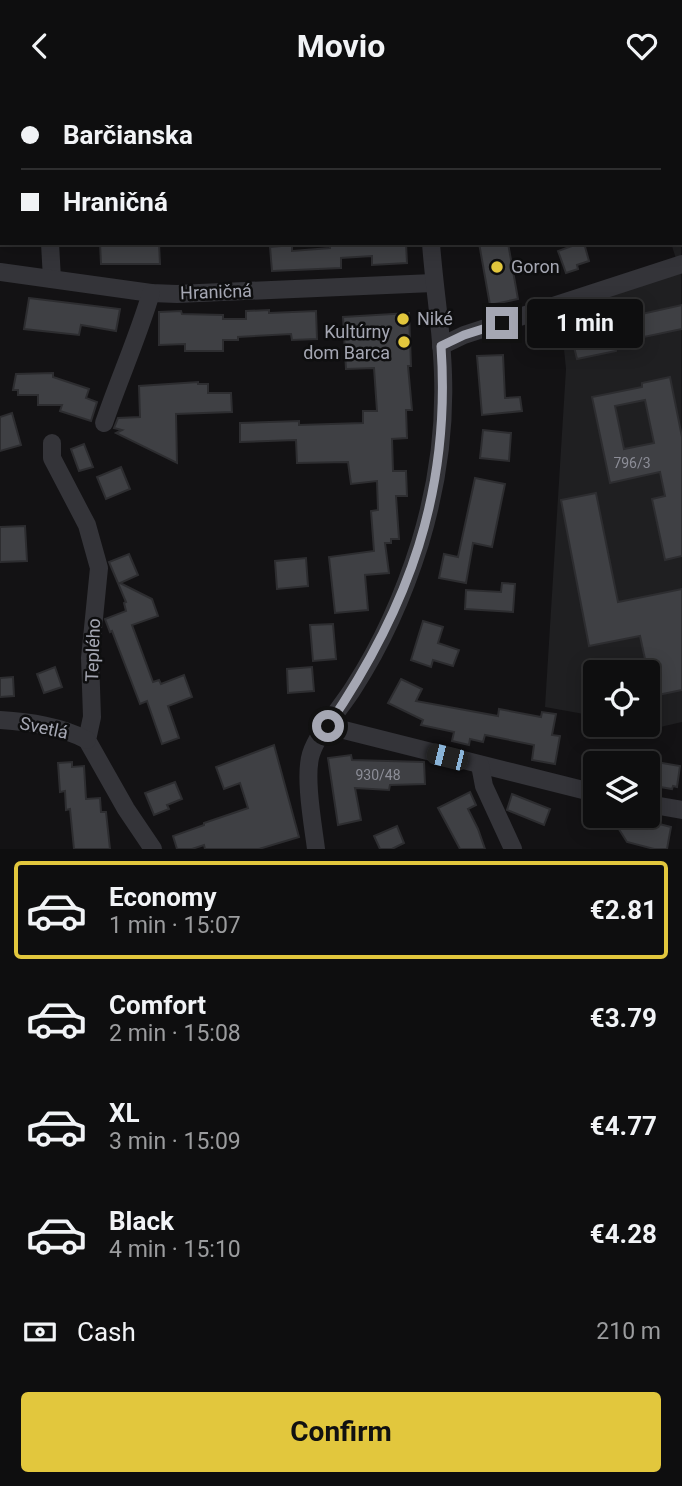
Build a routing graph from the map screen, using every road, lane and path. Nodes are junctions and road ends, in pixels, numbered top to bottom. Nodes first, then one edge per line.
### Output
1 (50, 245) edge
2 (431, 245) edge
3 (682, 264) edge
4 (0, 272) edge
5 (52, 279) junction
6 (433, 283) junction
7 (151, 293) junction
8 (441, 346) junction
9 (104, 423) dead end
10 (52, 443) dead end
11 (0, 720) edge
12 (328, 726) junction
13 (87, 740) junction
14 (480, 765) junction
15 (583, 790) edge
16 (660, 806) edge
17 (682, 810) edge
18 (153, 849) edge
19 (316, 849) edge
20 (513, 849) edge

1 - 5 street
2 - 6 street
3 - 8 street
4 - 5 street, Hraničná
5 - 7 street, Hraničná
6 - 7 street, Hraničná
6 - 8 street
7 - 9 street
8 - 12 street
10 - 13 street, Teplého
11 - 13 street, Svetlá
12 - 14 street
12 - 19 street
13 - 18 street
14 - 15 street
14 - 20 street
16 - 17 street

